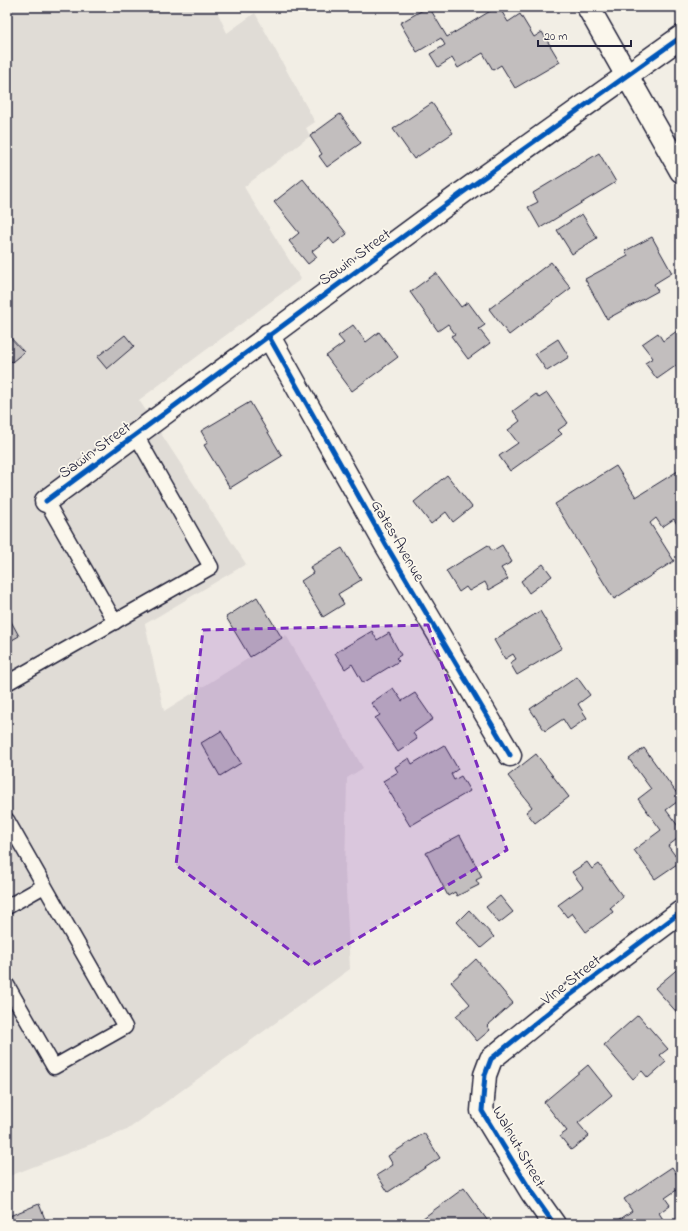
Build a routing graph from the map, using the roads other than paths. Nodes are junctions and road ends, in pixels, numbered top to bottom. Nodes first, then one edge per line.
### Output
1 (588, 7) edge
2 (681, 37) edge
3 (627, 76) junction
4 (681, 171) edge
5 (268, 335) junction
6 (136, 435) junction
7 (46, 500) joint
8 (115, 622) junction
9 (7, 683) edge
10 (510, 755) dead end
11 (7, 820) edge
12 (44, 886) junction
13 (7, 907) edge
14 (681, 912) edge
15 (7, 985) edge
16 (485, 1075) joint
17 (554, 1224) edge

1 - 3 street
2 - 3 street, Sawin Street
3 - 4 street
3 - 5 street, Sawin Street
5 - 6 street, Sawin Street
5 - 10 street, Gates Avenue
6 - 7 street, Sawin Street
6 - 8 lane
7 - 8 lane
8 - 9 lane
11 - 12 lane
12 - 13 lane
12 - 15 lane
14 - 16 street, Vine Street
16 - 17 street, Walnut Street

